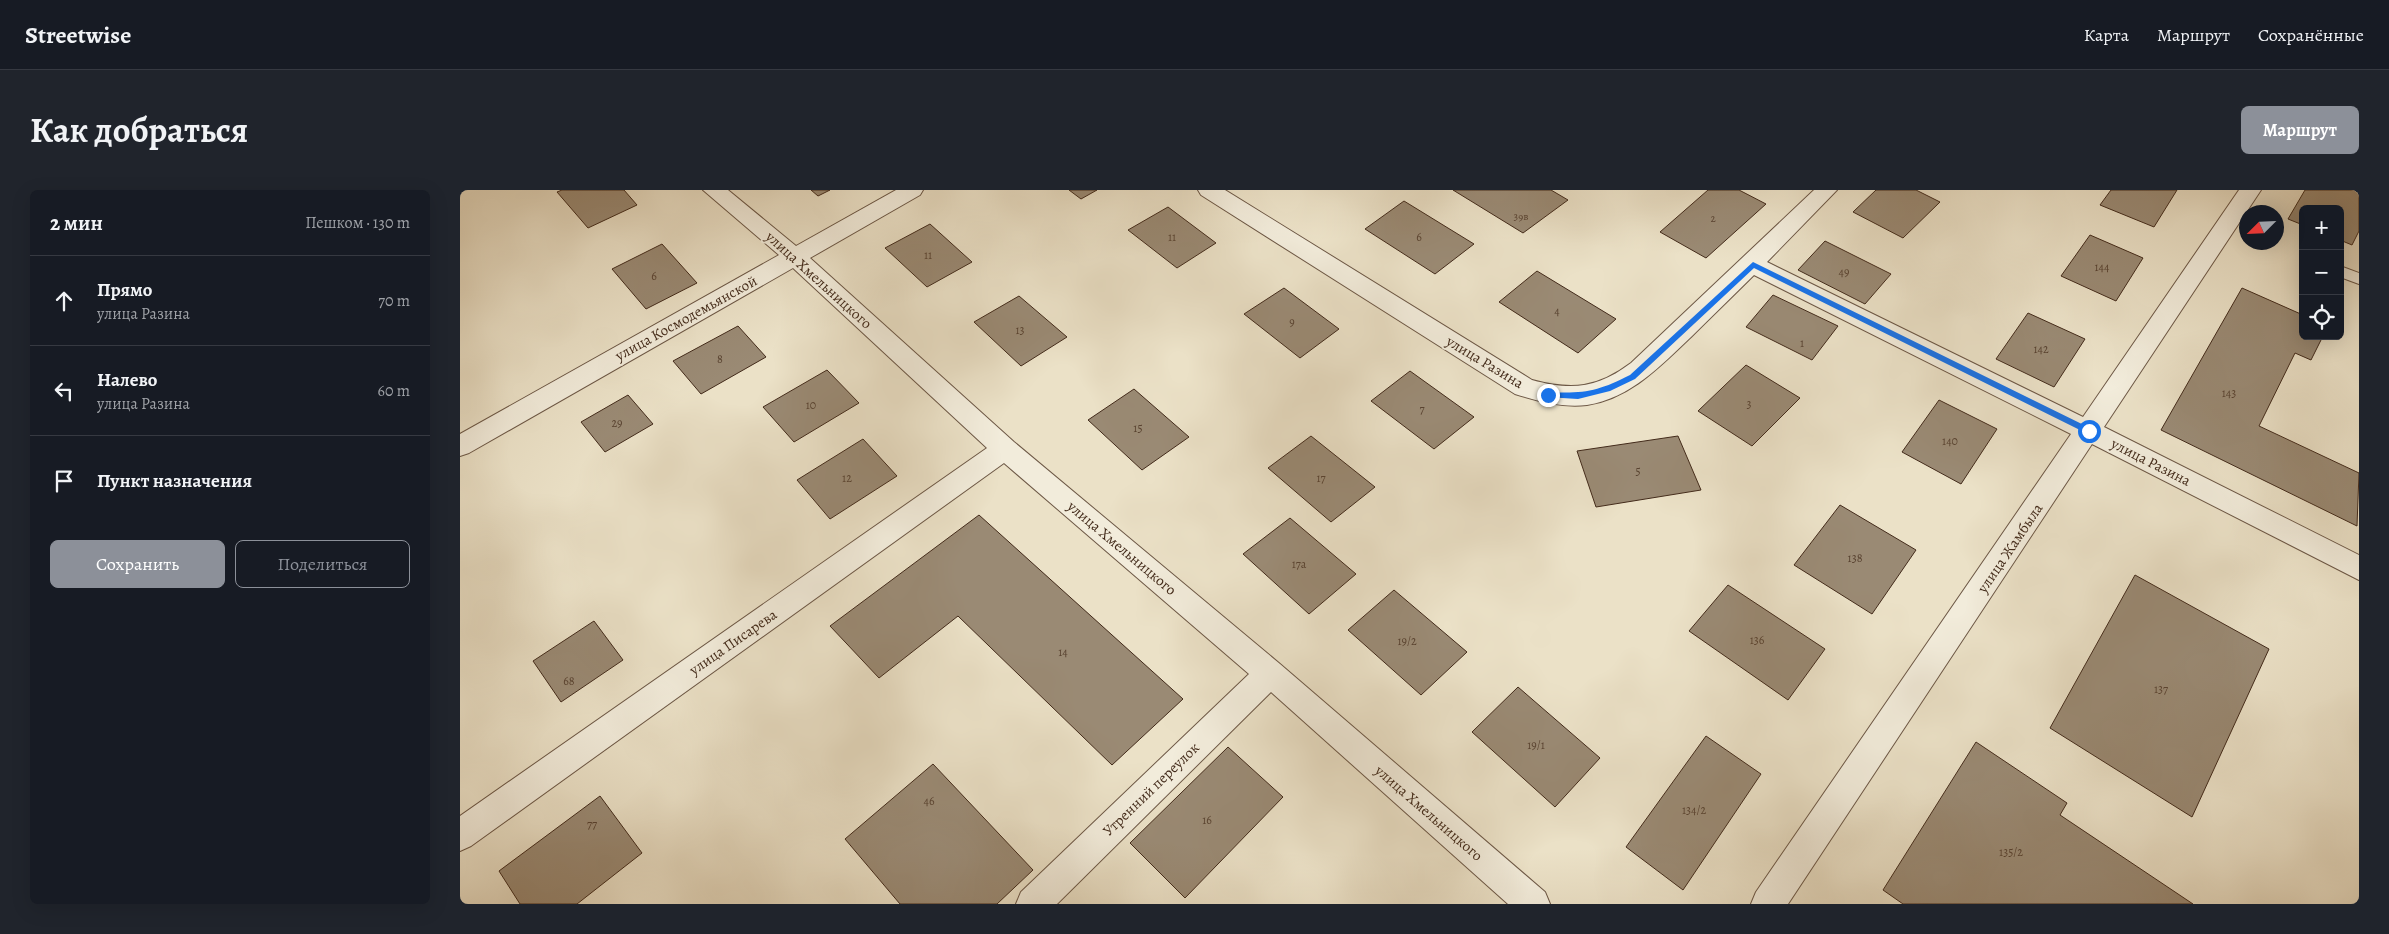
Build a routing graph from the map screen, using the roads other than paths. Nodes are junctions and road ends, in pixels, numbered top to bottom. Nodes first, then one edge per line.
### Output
1 (714, 190) edge
2 (912, 190) edge
3 (1210, 190) edge
4 (1826, 190) edge
5 (2250, 190) edge
6 (795, 257) junction
7 (1753, 265) junction
8 (2344, 273) edge
9 (2359, 279) edge
10 (2089, 431) junction
11 (460, 446) edge
12 (1005, 449) junction
13 (2359, 568) edge
14 (1270, 673) junction
15 (460, 835) edge
16 (1033, 904) edge
17 (1533, 904) edge
18 (1768, 904) edge

1 - 6 street, улица Хмельницкого
2 - 6 street, улица Космодемьянской
3 - 7 street, улица Разина
4 - 7 street, улица Разина
5 - 10 street, улица Жамбыла
6 - 11 street, улица Космодемьянской
6 - 12 street, улица Хмельницкого
7 - 10 street, улица Разина
8 - 9 lane
10 - 13 street, улица Разина
10 - 18 street, улица Жамбыла
12 - 14 street, улица Хмельницкого
12 - 15 street, улица Писарева
14 - 16 street, Утренний переулок
14 - 17 street, улица Хмельницкого

